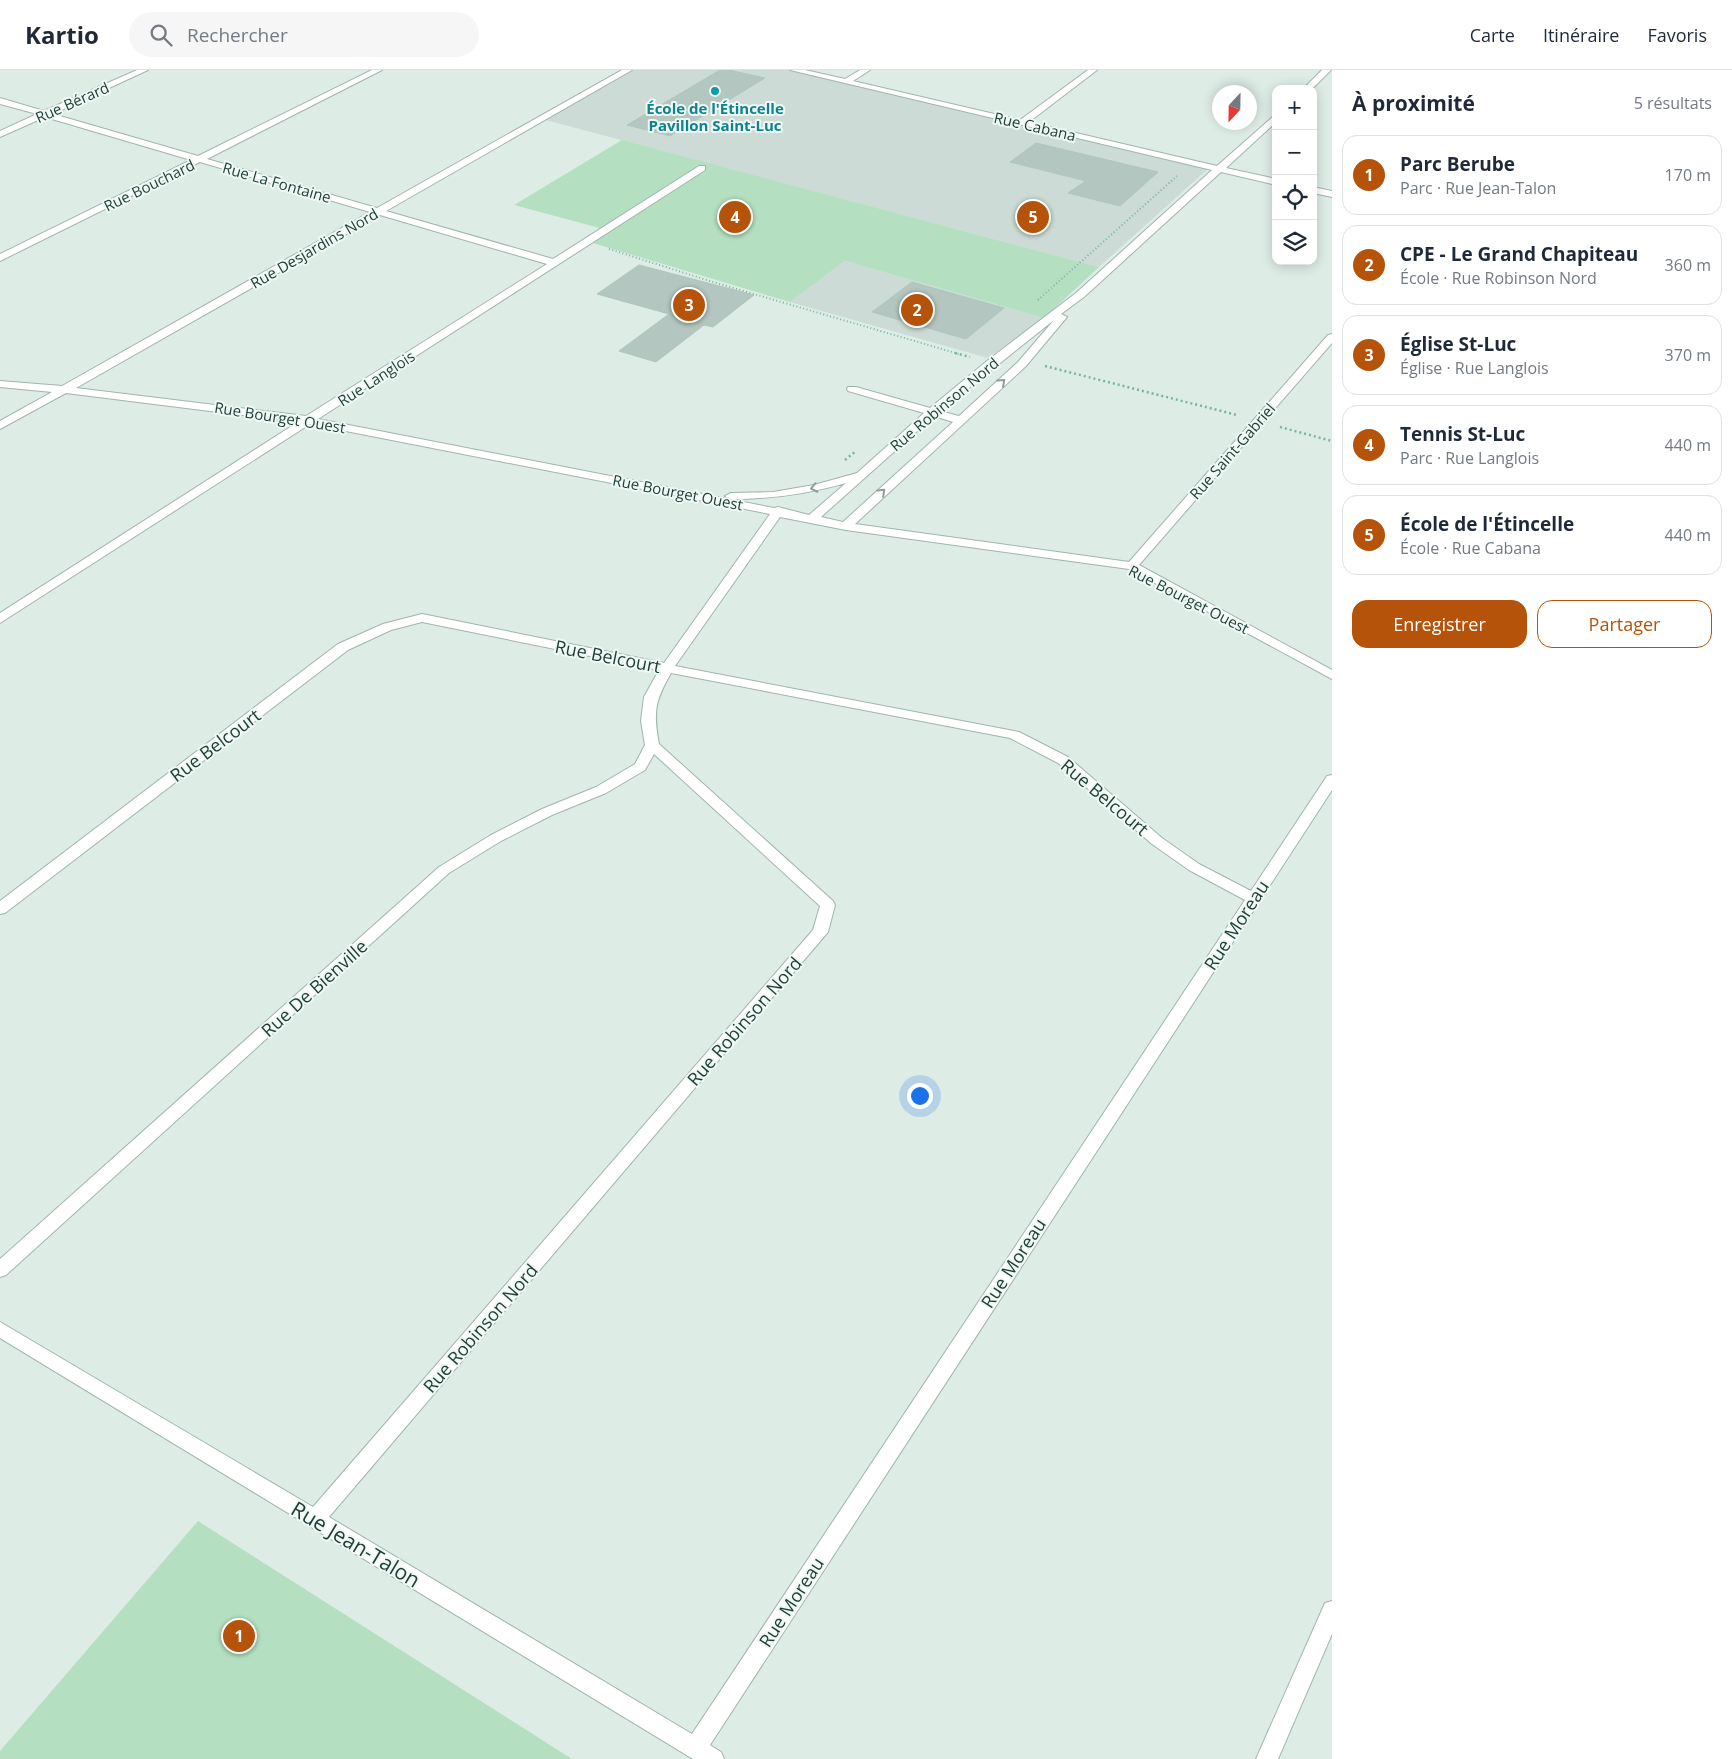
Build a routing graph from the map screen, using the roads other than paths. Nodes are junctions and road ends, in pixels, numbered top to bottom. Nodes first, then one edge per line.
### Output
1 (144, 70) edge
2 (378, 70) edge
3 (628, 70) edge
4 (794, 70) edge
5 (866, 70) edge
6 (1092, 70) edge
7 (1328, 70) edge
8 (846, 82) junction
9 (1311, 85) edge
10 (0, 101) edge
11 (44, 114) junction
12 (1272, 121) edge
13 (1022, 123) junction
14 (0, 134) edge
15 (200, 160) junction
16 (702, 168) dead end
17 (1219, 169) junction
18 (1272, 181) edge
19 (1317, 191) edge
20 (1332, 194) edge
21 (378, 212) junction
22 (0, 258) edge
23 (555, 263) junction
24 (1080, 295) junction
25 (1332, 336) edge
26 (0, 384) edge
27 (66, 389) junction
28 (852, 389) dead end
29 (932, 412) junction
30 (308, 420) junction
31 (959, 420) junction
32 (0, 426) edge
33 (861, 475) junction
34 (704, 496) junction
35 (778, 511) junction
36 (813, 518) junction
37 (846, 526) junction
38 (1132, 566) junction
39 (0, 619) edge
40 (668, 668) junction
41 (1332, 675) edge
42 (652, 745) junction
43 (1332, 778) edge
44 (1253, 898) junction
45 (0, 909) edge
46 (0, 1270) edge
47 (0, 1329) edge
48 (315, 1519) junction
49 (1332, 1610) edge
50 (695, 1748) junction
51 (713, 1759) edge
52 (1267, 1759) edge

1 - 11 street, Rue Bérard
2 - 15 street, Rue Bouchard
3 - 21 street, Rue Desjardins Nord
4 - 8 street, Rue Cabana
5 - 8 street
6 - 13 street
7 - 9 street
8 - 13 street, Rue Cabana
10 - 11 street, Rue La Fontaine
11 - 14 street, Rue Bérard
11 - 15 street, Rue La Fontaine
12 - 17 street, Rue Robinson Nord
13 - 17 street, Rue Cabana
15 - 21 street, Rue La Fontaine
15 - 22 street, Rue Bouchard
16 - 23 street, Rue Langlois
17 - 18 street, Rue Cabana
17 - 24 street, Rue Robinson Nord
19 - 20 street
21 - 23 street, Rue La Fontaine
21 - 27 street, Rue Desjardins Nord
23 - 30 street, Rue Langlois
24 - 29 street, Rue Robinson Nord
31 -> 24 street, Rue Robinson Nord
25 - 38 street, Rue Saint-Gabriel
26 - 27 street, Rue Bourget Ouest
27 - 30 street, Rue Bourget Ouest
27 - 32 street, Rue Desjardins Nord
28 - 29 street
29 - 31 street
29 - 33 street, Rue Robinson Nord
30 - 34 street, Rue Bourget Ouest
30 - 39 street, Rue Langlois
37 -> 31 street, Rue Robinson Nord
33 -> 34 street
33 - 36 street, Rue Robinson Nord
34 - 35 street, Rue Bourget Ouest
35 - 36 street, Rue Bourget Ouest
35 - 40 street
36 - 37 street, Rue Bourget Ouest
37 - 38 street, Rue Bourget Ouest
38 - 41 street, Rue Bourget Ouest
40 - 42 street
40 - 44 street, Rue Belcourt
40 - 45 street, Rue Belcourt
42 - 46 street, Rue De Bienville
42 - 48 street, Rue Robinson Nord
43 - 44 street, Rue Moreau
44 - 50 street, Rue Moreau
47 - 48 street, Rue Jean-Talon
48 - 50 street, Rue Jean-Talon
49 - 52 street
50 - 51 street, Rue Jean-Talon

